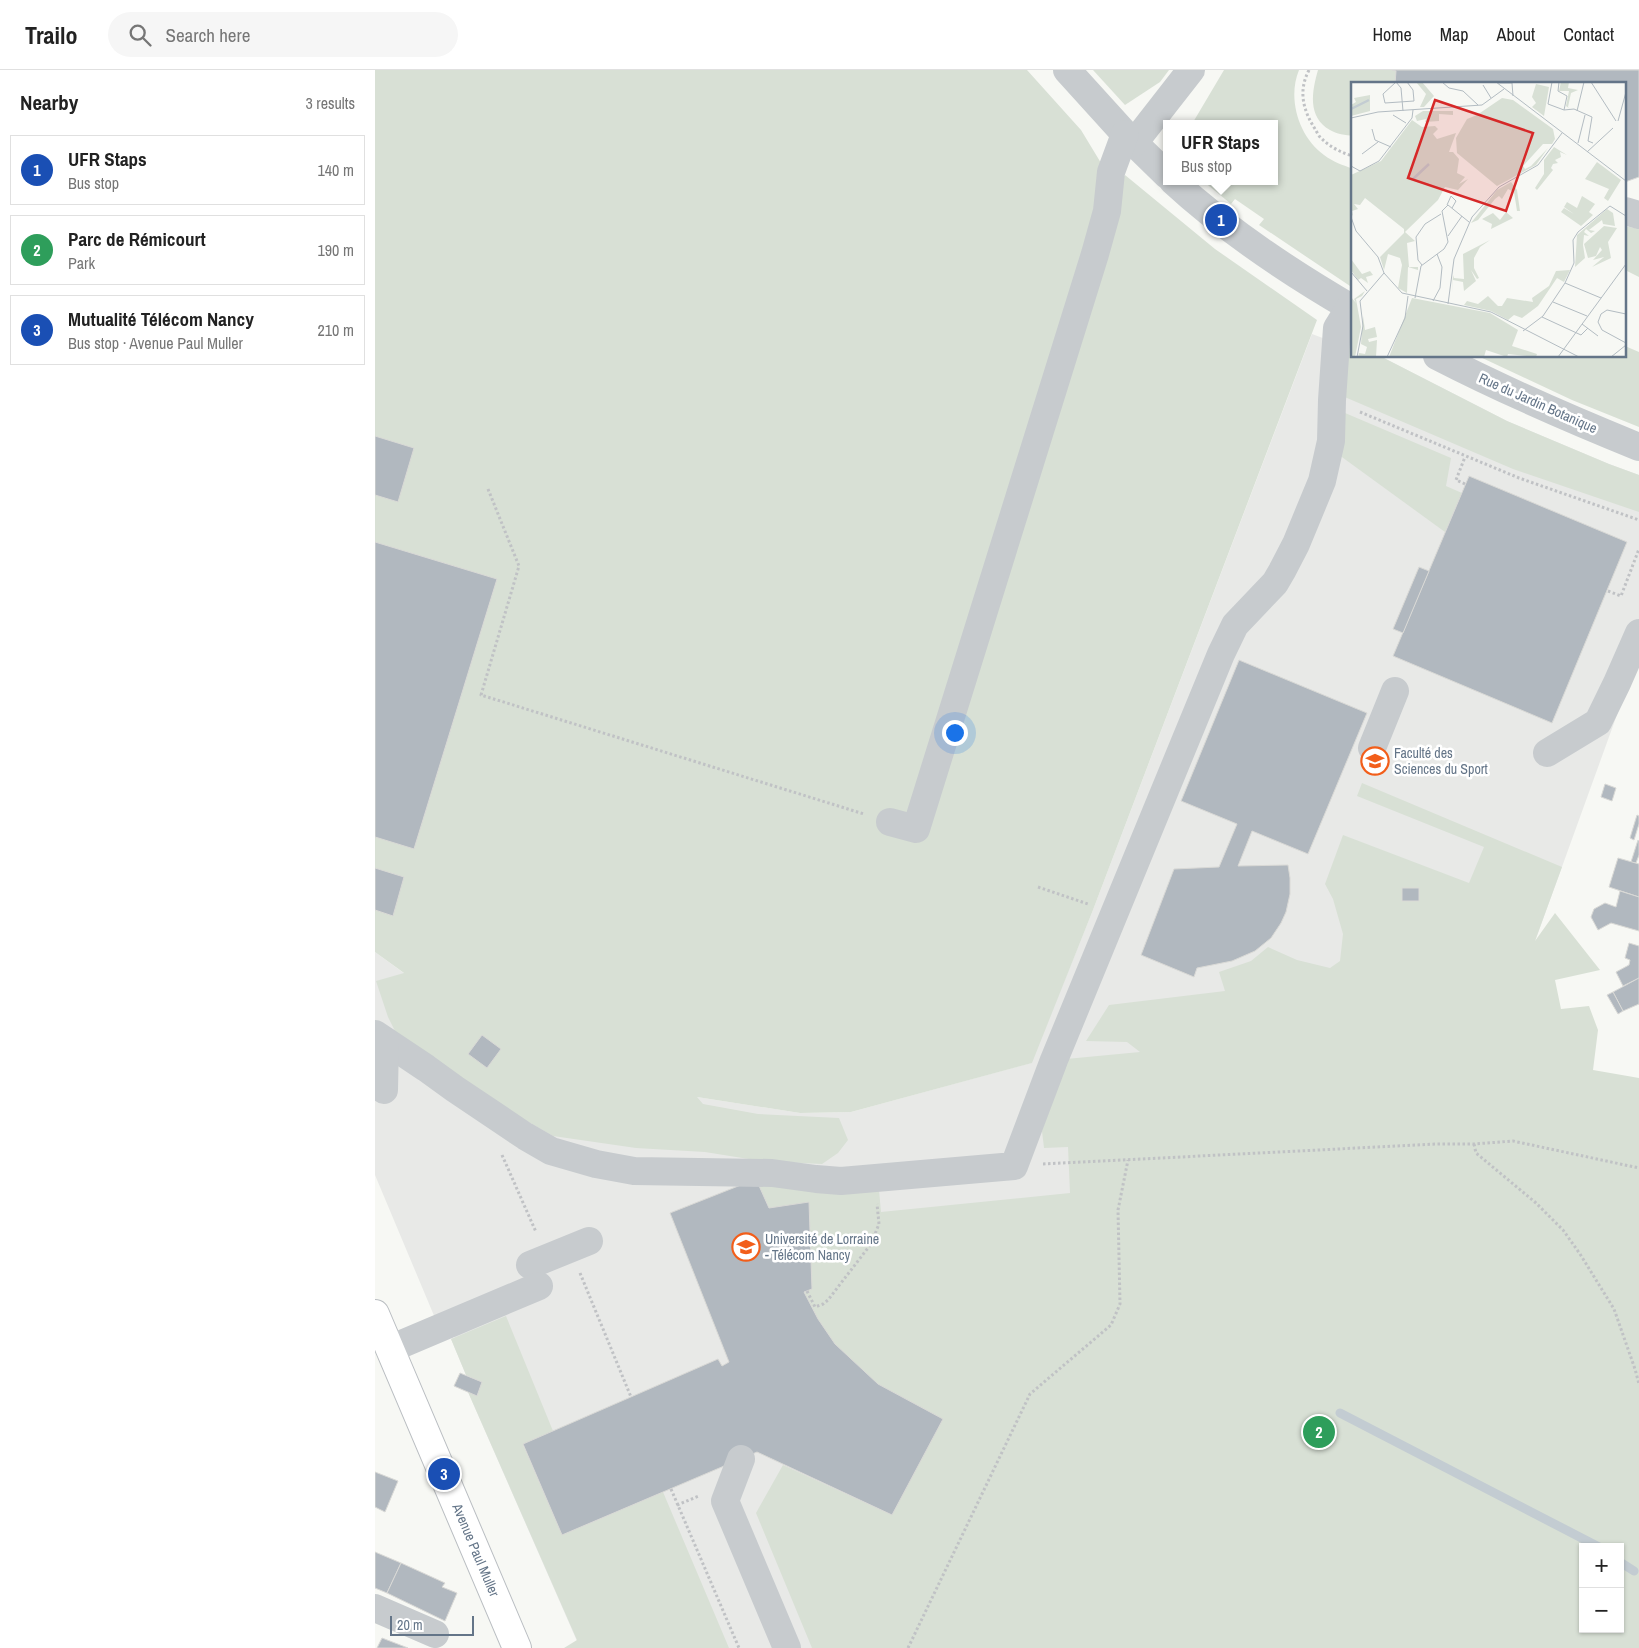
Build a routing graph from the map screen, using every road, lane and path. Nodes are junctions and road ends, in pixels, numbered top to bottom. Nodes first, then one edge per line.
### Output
1 (1067, 70) edge
2 (1191, 70) edge
3 (1309, 70) edge
4 (1130, 139) junction
5 (1351, 155) edge
6 (1163, 171) edge
7 (1178, 185) edge
8 (1351, 308) edge
9 (1441, 358) edge
10 (1332, 400) junction
11 (1639, 447) edge
12 (1465, 457) junction
13 (1465, 484) dead end
14 (488, 489) dead end
15 (1639, 520) edge
16 (1639, 549) edge
17 (1607, 591) dead end
18 (1639, 633) edge
19 (1395, 691) dead end
20 (1372, 748) dead end
21 (1547, 753) dead end
22 (890, 822) joint
23 (1038, 886) dead end
24 (1065, 895) dead end
25 (380, 1038) edge
26 (384, 1090) dead end
27 (1474, 1144) junction
28 (1127, 1160) junction
29 (1014, 1166) junction
30 (1639, 1168) edge
31 (873, 1178) junction
32 (589, 1240) dead end
33 (807, 1291) dead end
34 (375, 1314) edge
35 (390, 1349) junction
36 (1639, 1384) edge
37 (741, 1459) dead end
38 (671, 1489) dead end
39 (701, 1495) dead end
40 (677, 1505) junction
41 (375, 1608) edge
42 (435, 1634) dead end
43 (517, 1648) edge
44 (739, 1648) edge
45 (787, 1648) edge
46 (908, 1648) edge

1 - 4 street
2 - 4 street
3 - 5 path
4 - 6 street
4 - 22 street
7 - 8 street
8 - 10 street
9 - 11 street, Rue du Jardin Botanique
10 - 12 path
10 - 29 street
12 - 13 path
12 - 15 path
14 - 22 path
16 - 17 path
18 - 21 street
19 - 20 street
23 - 24 path
25 - 26 street
25 - 31 street
27 - 28 path
27 - 30 path
27 - 36 path
28 - 29 path
28 - 46 path
29 - 31 street
31 - 33 path
32 - 35 street
34 - 35 main road, Avenue Paul Muller
35 - 43 main road, Avenue Paul Muller
37 - 45 street
38 - 40 path
39 - 40 path
40 - 44 path
41 - 42 street

